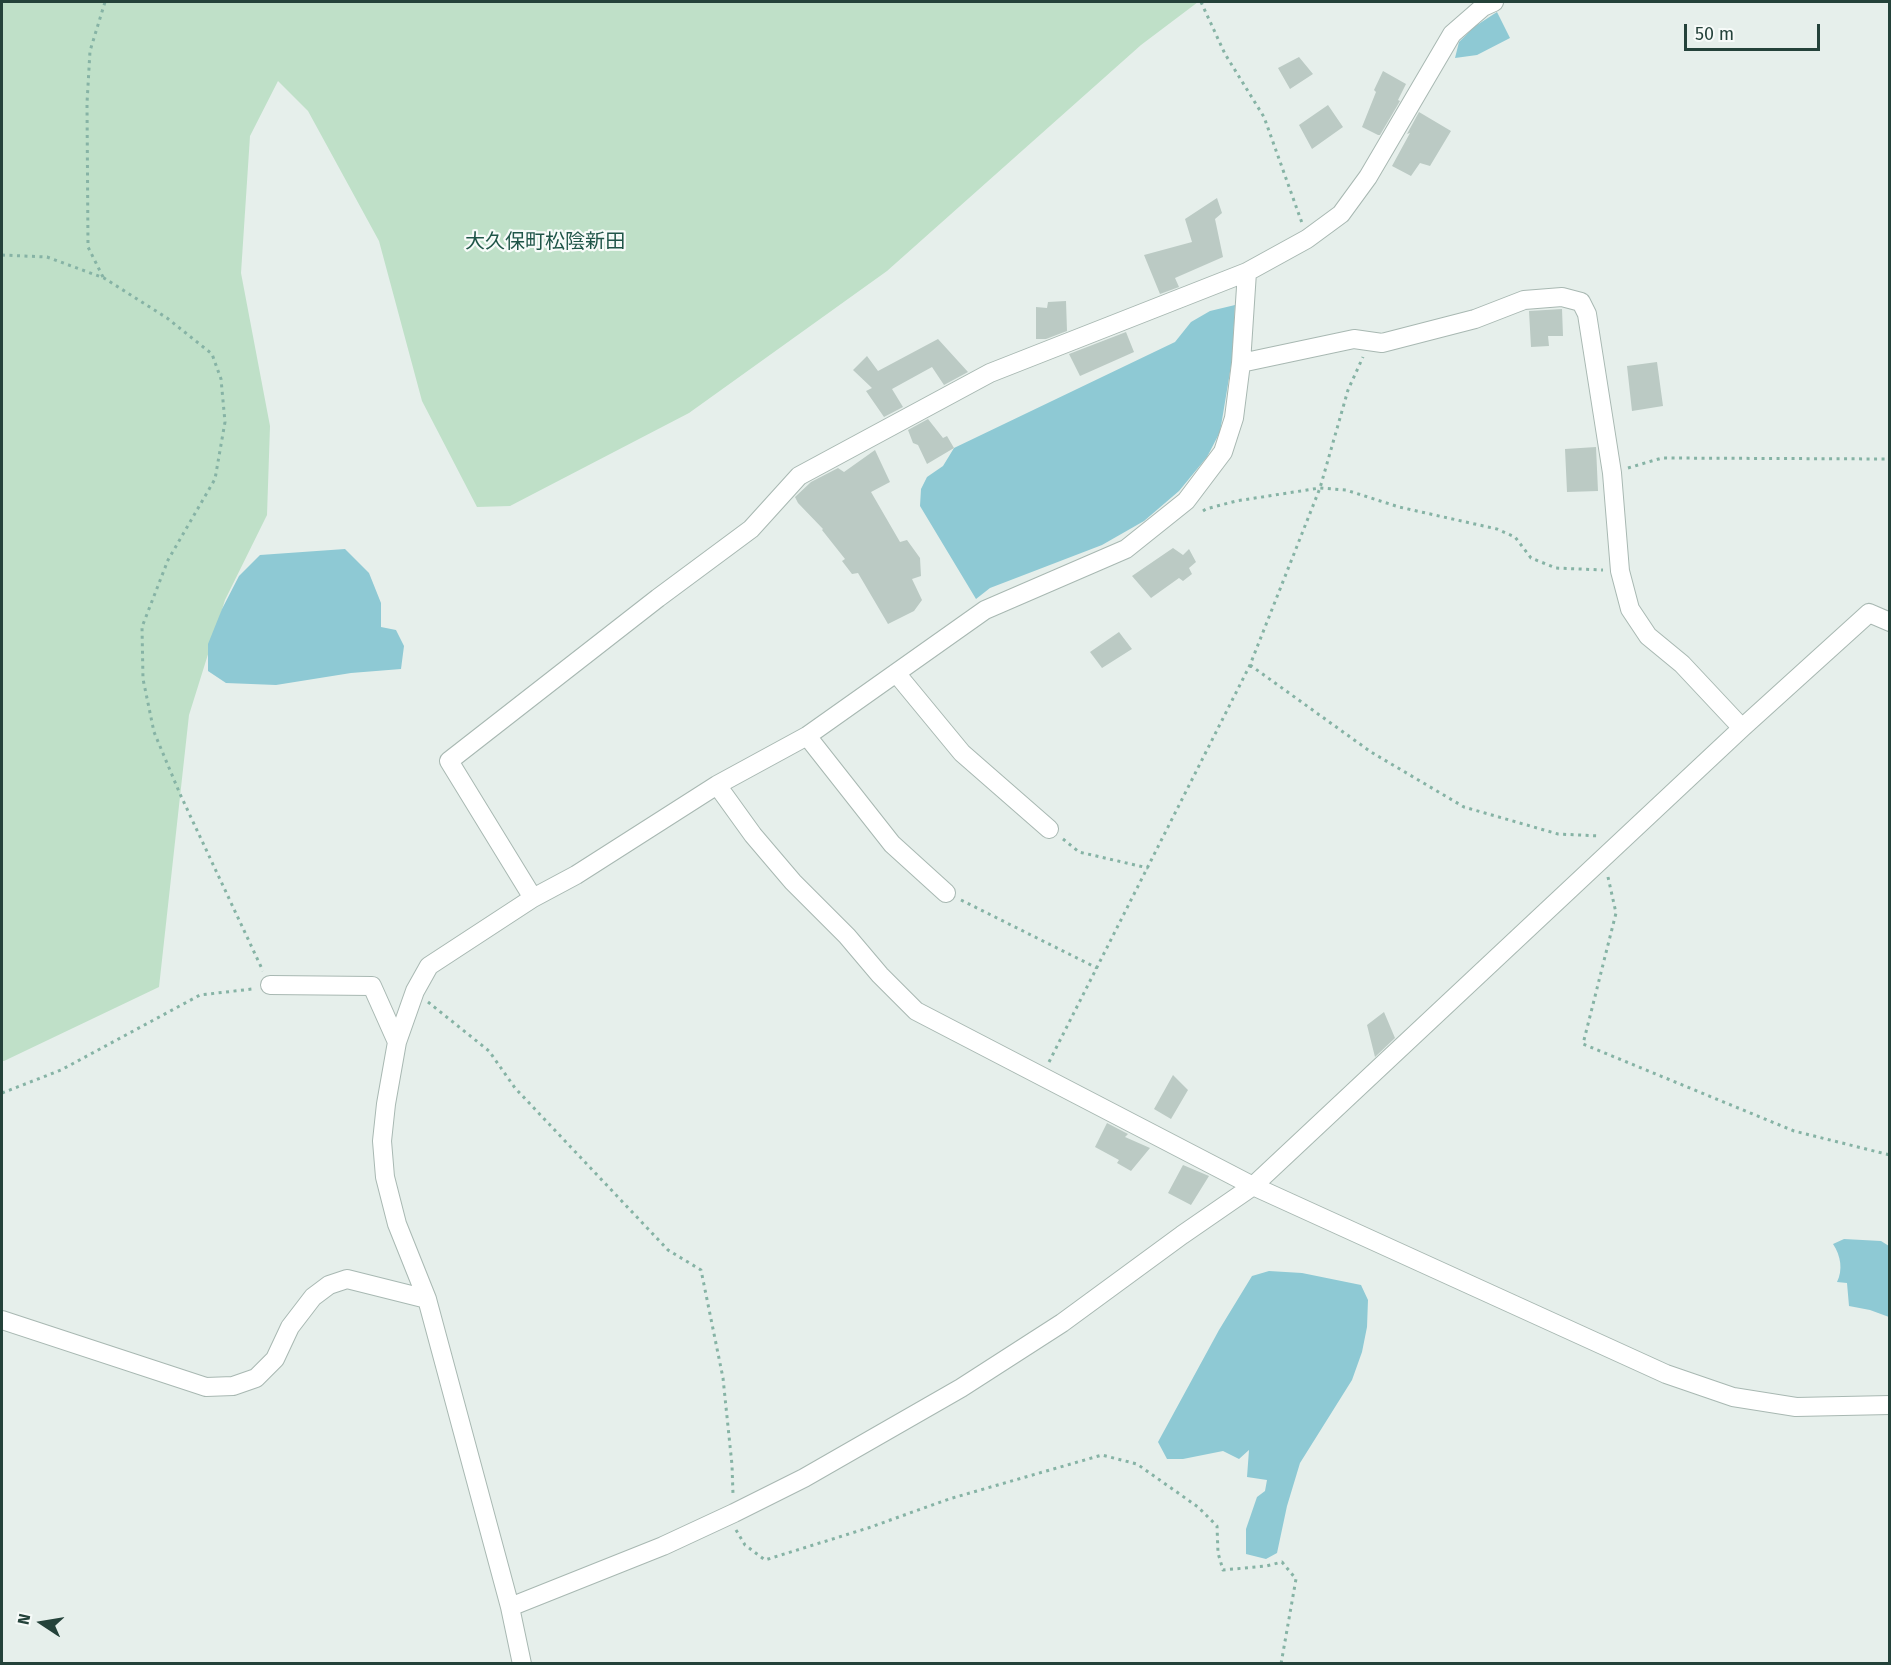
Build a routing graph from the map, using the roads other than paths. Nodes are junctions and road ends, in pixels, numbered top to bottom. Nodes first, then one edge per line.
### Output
1 (1494, 2) edge
2 (1247, 273) junction
3 (1241, 363) junction
4 (1890, 622) edge
5 (896, 673) junction
6 (1742, 728) junction
7 (807, 736) junction
8 (717, 785) junction
9 (1049, 829) road end
10 (946, 893) road end
11 (533, 898) junction
12 (270, 985) road end
13 (397, 1042) junction
14 (1253, 1186) junction
15 (427, 1299) junction
16 (2, 1320) edge
17 (1890, 1405) edge
18 (510, 1607) junction
19 (522, 1664) edge

1 - 2 street
2 - 3 street
2 - 11 street
3 - 5 street
3 - 6 street
4 - 6 street
5 - 7 street
5 - 9 street
6 - 14 street
7 - 8 street
7 - 10 street
8 - 11 street
8 - 14 street
11 - 13 street
12 - 13 street
13 - 15 street
14 - 17 street
14 - 18 street
15 - 16 street
15 - 18 street
18 - 19 street

